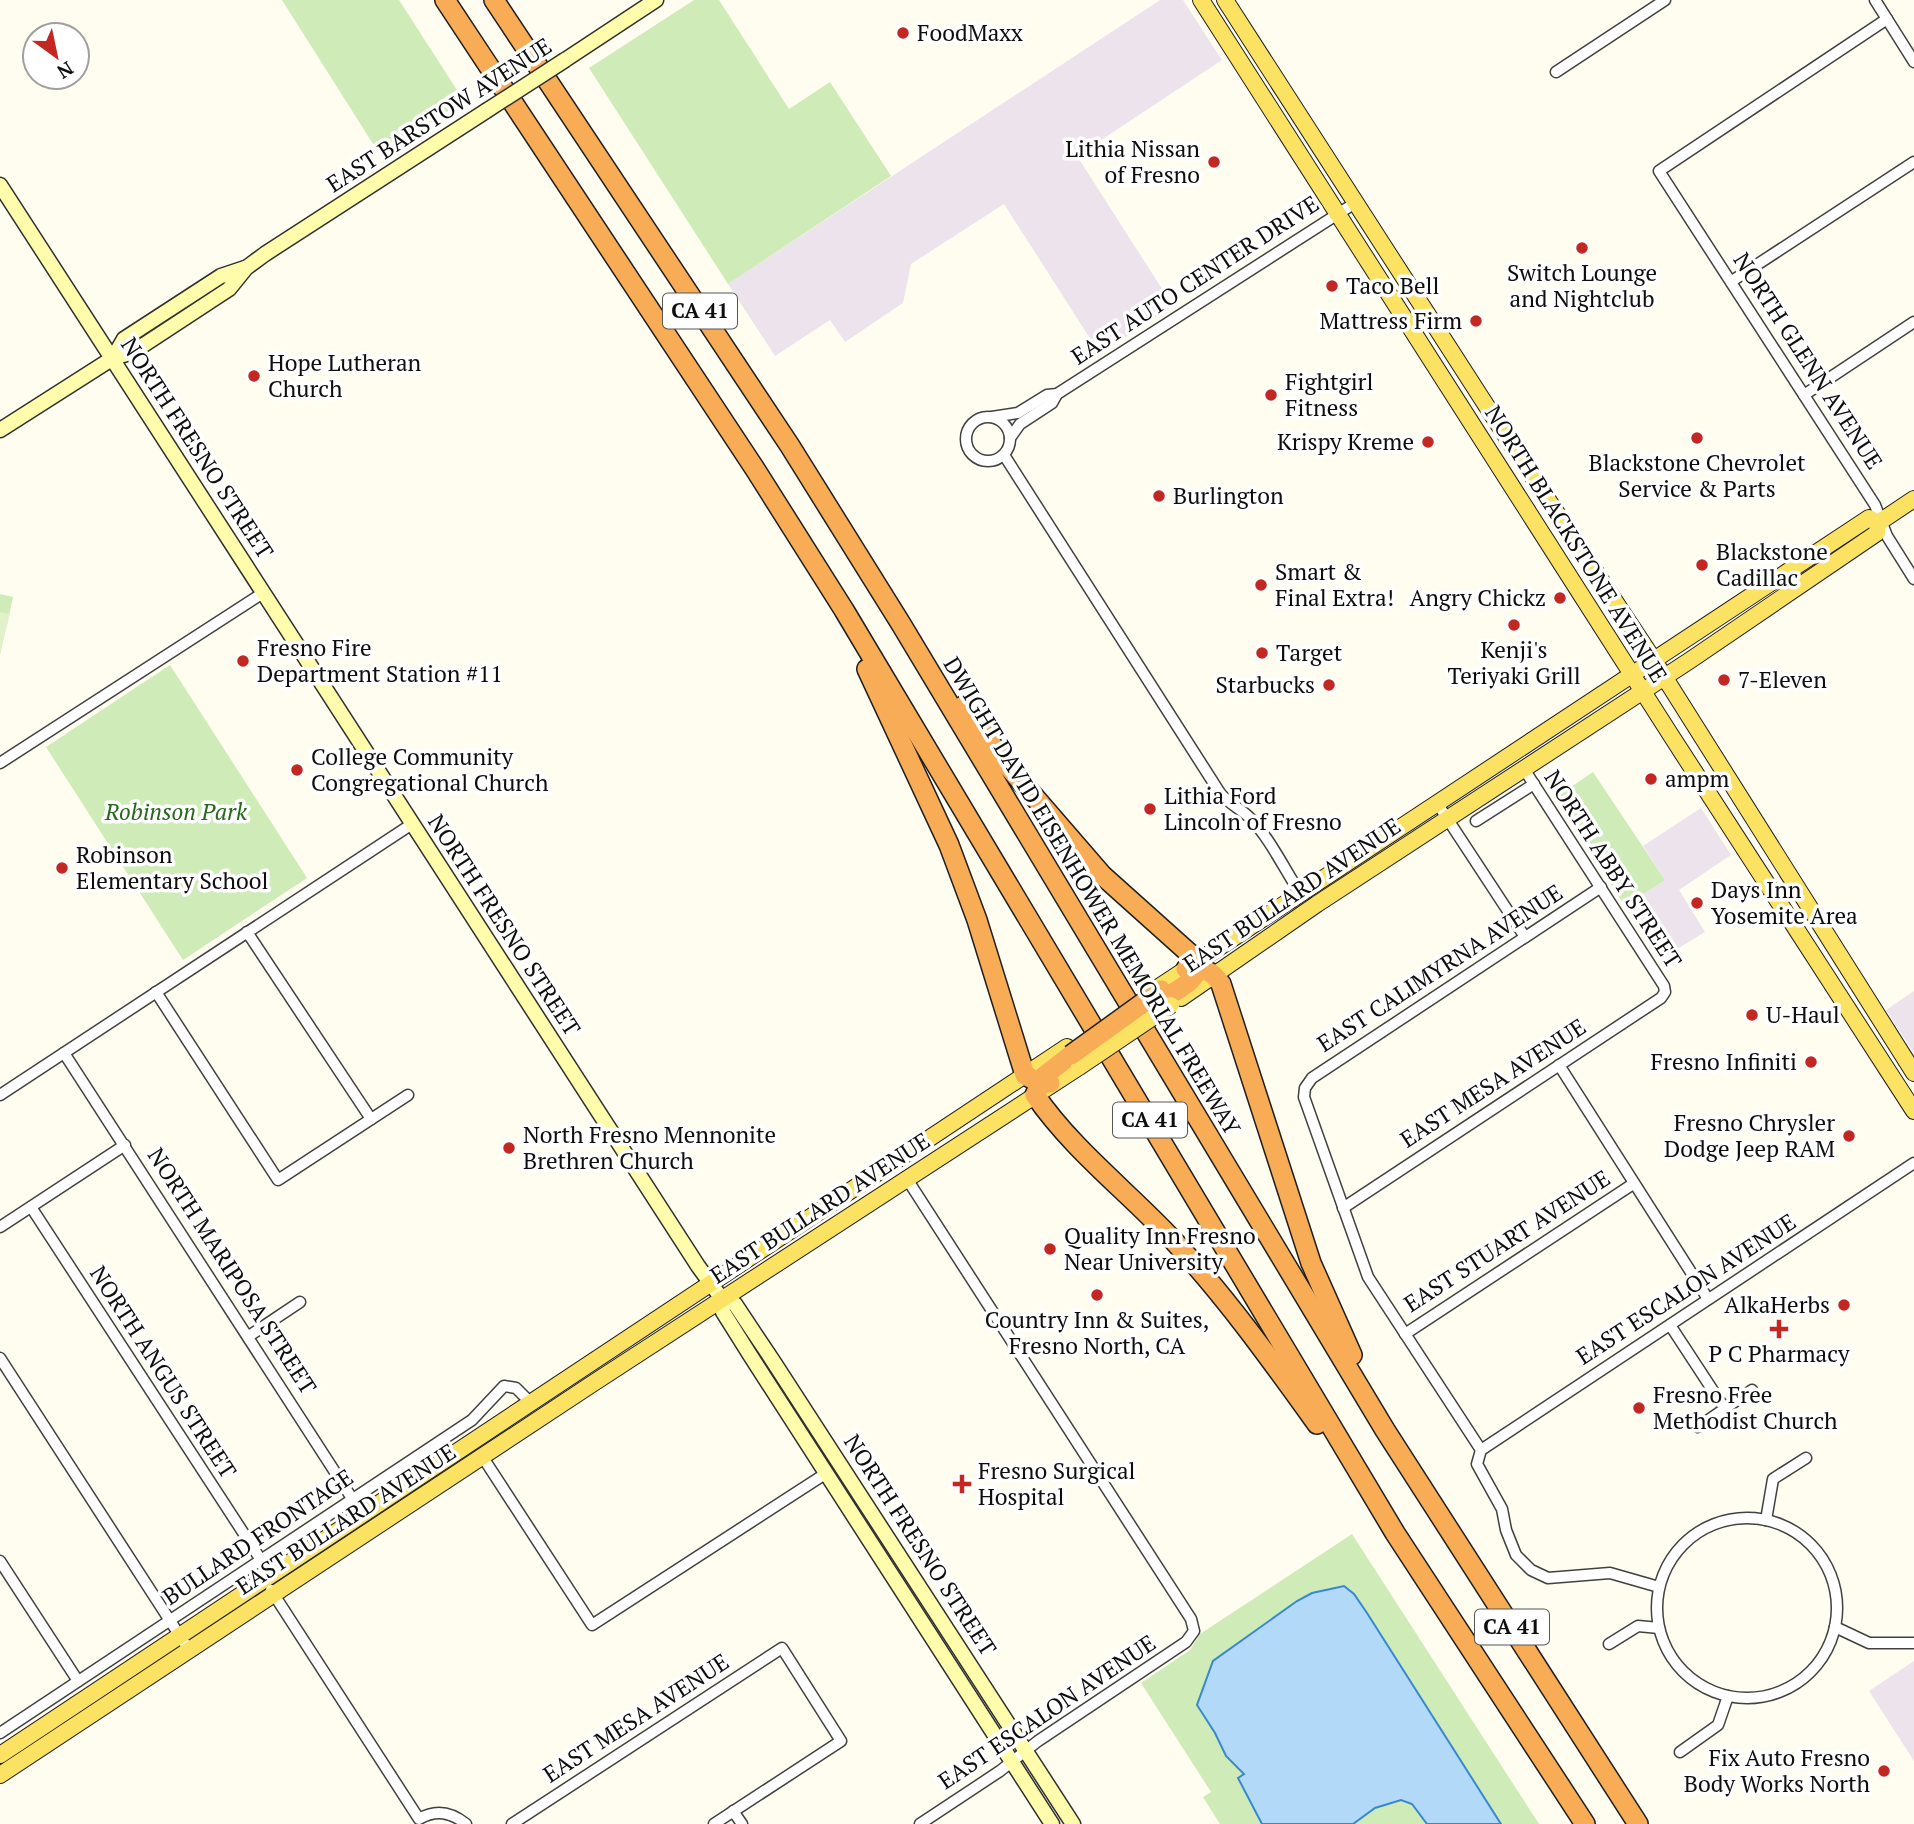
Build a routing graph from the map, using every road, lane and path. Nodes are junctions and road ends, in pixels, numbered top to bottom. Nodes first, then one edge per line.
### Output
1 (445, 0) edge
2 (494, 0) edge
3 (656, 0) edge
4 (1201, 0) edge
5 (1225, 0) edge
6 (1665, 0) edge
7 (1875, 0) edge
8 (1887, 19) junction
9 (1914, 62) edge
10 (1556, 72) dead end
11 (1914, 162) edge
12 (0, 186) edge
13 (1355, 203) junction
14 (1338, 214) junction
15 (1732, 281) junction
16 (1914, 323) edge
17 (113, 358) junction
18 (1058, 394) junction
19 (1804, 395) junction
20 (1455, 396) junction
21 (992, 417) junction
22 (0, 430) edge
23 (1010, 438) junction
24 (1517, 454) junction
25 (1004, 455) junction
26 (1506, 475) junction
27 (1914, 499) edge
28 (1880, 521) junction
29 (1835, 540) junction
30 (1597, 574) junction
31 (1914, 579) edge
32 (263, 593) junction
33 (1769, 607) junction
34 (844, 610) junction
35 (901, 624) junction
36 (1653, 659) junction
37 (1632, 674) junction
38 (1663, 678) junction
39 (1643, 691) junction
40 (0, 763) edge
41 (1524, 769) junction
42 (1534, 784) junction
43 (1437, 803) junction
44 (1447, 818) junction
45 (1476, 821) dead end
46 (412, 824) junction
47 (1601, 887) junction
48 (1300, 893) junction
49 (247, 932) junction
50 (1525, 937) junction
51 (1181, 981) junction
52 (156, 992) junction
53 (1665, 992) joint
54 (64, 1053) junction
55 (1073, 1057) junction
56 (1559, 1065) junction
57 (1890, 1073) junction
58 (1914, 1073) edge
59 (1039, 1084) junction
60 (1914, 1094) edge
61 (0, 1095) edge
62 (408, 1095) dead end
63 (1914, 1111) edge
64 (371, 1119) junction
65 (125, 1145) junction
66 (1914, 1163) edge
67 (907, 1179) junction
68 (1633, 1184) junction
69 (31, 1207) junction
70 (1343, 1208) junction
71 (0, 1227) edge
72 (710, 1283) junction
73 (722, 1299) junction
74 (1708, 1299) junction
75 (300, 1302) dead end
76 (1670, 1325) junction
77 (1405, 1334) junction
78 (249, 1336) junction
79 (0, 1358) edge
80 (1752, 1390) dead end
81 (531, 1403) junction
82 (1725, 1409) junction
83 (1698, 1427) dead end
84 (1385, 1430) junction
85 (1481, 1450) junction
86 (482, 1456) junction
87 (1806, 1458) dead end
88 (825, 1474) junction
89 (353, 1499) junction
90 (362, 1514) junction
91 (1766, 1520) junction
92 (1395, 1533) junction
93 (894, 1548) junction
94 (261, 1560) junction
95 (0, 1561) edge
96 (264, 1579) junction
97 (1659, 1587) junction
98 (274, 1595) junction
99 (169, 1621) junction
100 (1835, 1627) junction
101 (1659, 1628) junction
102 (179, 1636) junction
103 (1914, 1643) edge
104 (1609, 1644) dead end
105 (189, 1650) junction
106 (78, 1681) junction
107 (1728, 1696) junction
108 (60, 1716) junction
109 (0, 1733) edge
110 (1026, 1750) junction
111 (1680, 1752) dead end
112 (0, 1755) edge
113 (1012, 1762) junction
114 (0, 1765) edge
115 (0, 1775) edge
116 (733, 1811) junction
117 (415, 1821) edge
118 (466, 1824) edge
119 (512, 1824) edge
120 (714, 1824) edge
121 (742, 1824) edge
122 (920, 1824) edge
123 (1052, 1824) edge
124 (1073, 1824) edge
125 (1585, 1824) edge
126 (1638, 1824) edge

1 - 34 highway, CA 41
2 - 35 highway, DWIGHT DAVID EISENHOWER MEMORIAL FREEWAY / CA 41
3 - 17 main road, EAST BARSTOW AVENUE, bridge
4 - 14 main road, NORTH BLACKSTONE AVENUE
5 - 13 main road, NORTH BLACKSTONE AVENUE
6 - 10 street
7 - 8 street
8 - 9 street
8 - 15 street, NORTH GLENN AVENUE
11 - 15 street
12 - 17 main road, NORTH FRESNO STREET
13 - 14 street, EAST AUTO CENTER DRIVE
13 - 24 main road, NORTH BLACKSTONE AVENUE
14 - 18 street, EAST AUTO CENTER DRIVE
14 - 20 main road, NORTH BLACKSTONE AVENUE
15 - 19 street, NORTH GLENN AVENUE
16 - 19 street
17 - 22 main road, EAST BARSTOW AVENUE
17 - 32 main road, NORTH FRESNO STREET
18 - 21 street, EAST AUTO CENTER DRIVE
18 - 23 street, EAST AUTO CENTER DRIVE
19 - 28 street, NORTH GLENN AVENUE
20 - 24 main road
20 - 26 main road, NORTH BLACKSTONE AVENUE
21 - 23 street
21 - 25 street
23 - 25 street
24 - 30 main road, NORTH BLACKSTONE AVENUE
25 - 48 street
26 - 30 main road
26 - 37 main road, NORTH BLACKSTONE AVENUE
27 - 28 main road
28 - 29 main road
28 - 31 street, NORTH GLENN AVENUE
28 - 33 main road, EAST BULLARD AVENUE
29 - 33 main road
29 - 36 main road, EAST BULLARD AVENUE
30 - 36 main road, NORTH BLACKSTONE AVENUE
32 - 40 street
32 - 46 main road, NORTH FRESNO STREET
33 - 38 main road, EAST BULLARD AVENUE
34 - 59 highway
34 - 92 highway, CA 41
35 - 51 highway
35 - 84 highway, DWIGHT DAVID EISENHOWER MEMORIAL FREEWAY / CA 41
36 - 37 main road, EAST BULLARD AVENUE
36 - 38 main road, NORTH BLACKSTONE AVENUE
37 - 39 main road, NORTH BLACKSTONE AVENUE
37 - 43 main road, EAST BULLARD AVENUE
38 - 39 main road, EAST BULLARD AVENUE
38 - 58 main road, NORTH BLACKSTONE AVENUE
39 - 41 main road, EAST BULLARD AVENUE
39 - 57 main road, NORTH BLACKSTONE AVENUE
41 - 42 street, NORTH ABBY STREET
41 - 44 main road, EAST BULLARD AVENUE
42 - 45 street
42 - 47 street, NORTH ABBY STREET
43 - 44 street
43 - 48 main road, EAST BULLARD AVENUE
44 - 50 street
44 - 51 main road, EAST BULLARD AVENUE
46 - 49 street
46 - 72 main road, NORTH FRESNO STREET
47 - 50 street, EAST CALIMYRNA AVENUE
47 - 53 street, NORTH ABBY STREET
48 - 51 main road, EAST BULLARD AVENUE
49 - 52 street
49 - 64 street
50 - 70 street, EAST CALIMYRNA AVENUE
51 - 55 highway
51 - 84 highway
52 - 54 street
52 - 64 street
53 - 56 street, EAST MESA AVENUE
54 - 61 street
54 - 65 street, NORTH MARIPOSA STREET
55 - 59 highway
55 - 59 main road, EAST BULLARD AVENUE
56 - 68 street
56 - 70 street, EAST MESA AVENUE
57 - 60 main road
57 - 63 main road, NORTH BLACKSTONE AVENUE
59 - 67 main road, EAST BULLARD AVENUE
59 - 72 main road, EAST BULLARD AVENUE
59 - 92 highway
62 - 64 street
65 - 69 street
65 - 78 street, NORTH MARIPOSA STREET
66 - 74 street, EAST ESCALON AVENUE
67 - 73 main road, EAST BULLARD AVENUE
67 - 110 street, EAST ESCALON AVENUE
68 - 74 street
68 - 77 street, EAST STUART AVENUE
69 - 71 street
69 - 94 street, NORTH ANGUS STREET
70 - 77 street
72 - 73 main road, NORTH FRESNO STREET
72 - 81 main road, EAST BULLARD AVENUE
73 - 86 main road, EAST BULLARD AVENUE
73 - 88 main road, NORTH FRESNO STREET
73 - 93 main road, NORTH FRESNO STREET
74 - 76 street, EAST ESCALON AVENUE
75 - 78 street
76 - 82 street
76 - 85 street, EAST ESCALON AVENUE
77 - 85 street
78 - 89 street, NORTH MARIPOSA STREET
79 - 99 street
80 - 82 street
81 - 86 main road
81 - 89 street, BULLARD FRONTAGE
81 - 90 main road, EAST BULLARD AVENUE
82 - 83 street
84 - 126 highway, DWIGHT DAVID EISENHOWER MEMORIAL FREEWAY / CA 41
85 - 97 street
86 - 88 street
86 - 98 main road, EAST BULLARD AVENUE
87 - 91 street
88 - 93 main road
88 - 113 main road, NORTH FRESNO STREET
89 - 90 street, NORTH MARIPOSA STREET
89 - 94 street, BULLARD FRONTAGE
90 - 96 main road, EAST BULLARD AVENUE
91 - 97 street
91 - 100 street
92 - 125 highway, CA 41
93 - 110 main road, NORTH FRESNO STREET
94 - 99 street, BULLARD FRONTAGE
95 - 106 street
96 - 98 street
96 - 102 main road, EAST BULLARD AVENUE
97 - 101 street
98 - 105 main road, EAST BULLARD AVENUE
98 - 117 street
99 - 102 street
99 - 106 street, BULLARD FRONTAGE
100 - 103 street
100 - 107 street
101 - 104 street
101 - 107 street
102 - 105 street
102 - 108 main road, EAST BULLARD AVENUE
105 - 115 main road, EAST BULLARD AVENUE
106 - 109 street, BULLARD FRONTAGE
107 - 111 street
108 - 112 main road, EAST BULLARD AVENUE
108 - 114 main road
110 - 113 street, EAST ESCALON AVENUE
110 - 124 main road, NORTH FRESNO STREET
113 - 122 street, EAST ESCALON AVENUE
113 - 123 main road, NORTH FRESNO STREET
116 - 119 street, EAST MESA AVENUE
116 - 120 street
116 - 121 street
117 - 118 street

